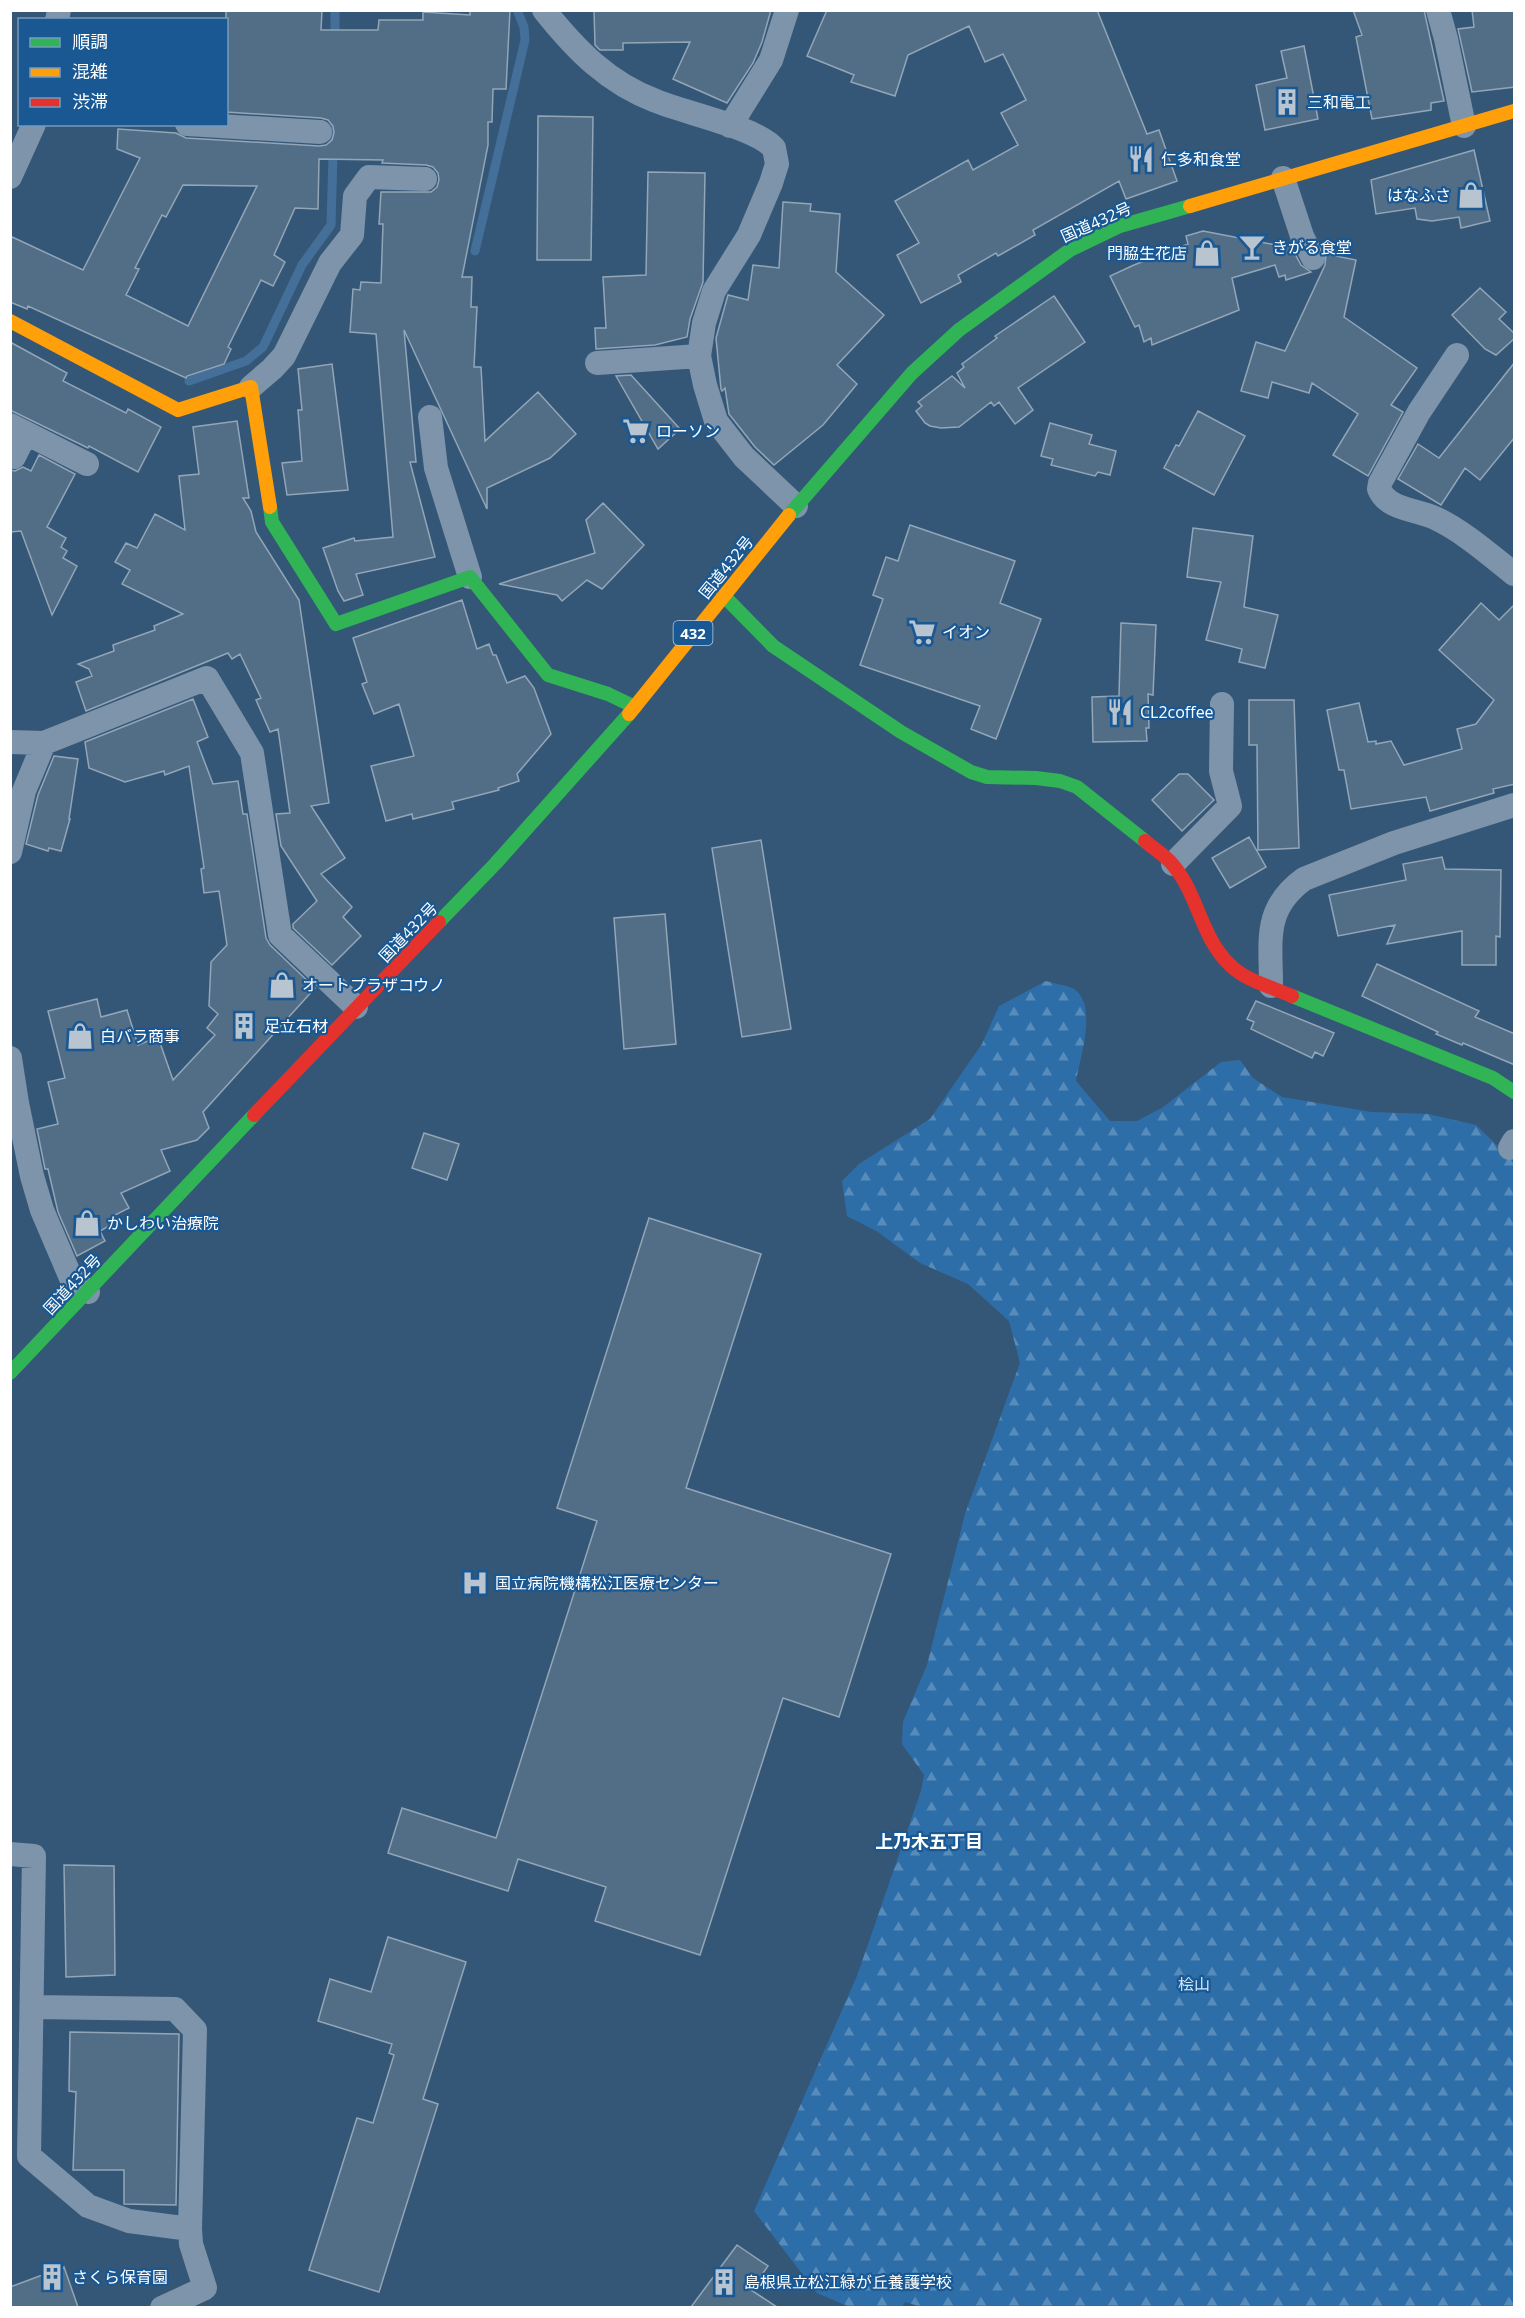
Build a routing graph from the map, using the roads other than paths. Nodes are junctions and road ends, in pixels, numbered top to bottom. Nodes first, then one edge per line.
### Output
1 (544, 10) edge
2 (788, 10) edge
3 (1438, 10) edge
4 (1515, 111) edge
5 (33, 126) edge
6 (220, 126) edge
7 (730, 126) junction
8 (1464, 126) junction
9 (320, 132) dead end
10 (10, 177) edge
11 (1283, 178) junction
12 (425, 179) dead end
13 (1313, 258) dead end
14 (10, 321) edge
15 (1457, 355) dead end
16 (699, 356) junction
17 (597, 363) dead end
18 (251, 387) junction
19 (430, 417) dead end
20 (18, 429) edge
21 (14, 458) dead end
22 (87, 464) dead end
23 (796, 506) junction
24 (1515, 574) edge
25 (470, 577) junction
26 (723, 595) junction
27 (1221, 704) dead end
28 (635, 707) junction
29 (10, 742) edge
30 (44, 743) junction
31 (1515, 805) edge
32 (10, 852) edge
33 (1173, 864) junction
34 (1271, 986) junction
35 (356, 1007) junction
36 (10, 1058) edge
37 (1515, 1092) edge
38 (88, 1292) junction
39 (10, 1373) edge
40 (10, 1854) edge
41 (33, 2007) junction
42 (190, 2229) junction
43 (162, 2307) edge

1 - 7 street
2 - 7 street
3 - 8 street
4 - 8 main road, 国道432号 / 432
5 - 10 street
6 - 9 street
7 - 16 street
8 - 11 main road, 国道432号 / 432
11 - 13 street
11 - 23 main road, 国道432号 / 432
12 - 18 street
14 - 18 main road
15 - 24 street
16 - 17 street
16 - 23 street
18 - 25 main road
19 - 25 street
20 - 21 street
20 - 22 street
23 - 26 main road, 国道432号 / 432
25 - 28 main road
26 - 28 main road, 国道432号 / 432
26 - 33 main road
27 - 33 street
28 - 35 main road, 国道432号 / 432
29 - 30 street
30 - 32 street
30 - 35 street
31 - 34 street
33 - 34 main road
34 - 37 main road
35 - 38 main road, 国道432号 / 432
36 - 38 street
38 - 39 main road, 国道432号 / 432
40 - 41 street
41 - 42 street
41 - 42 street
42 - 43 street

